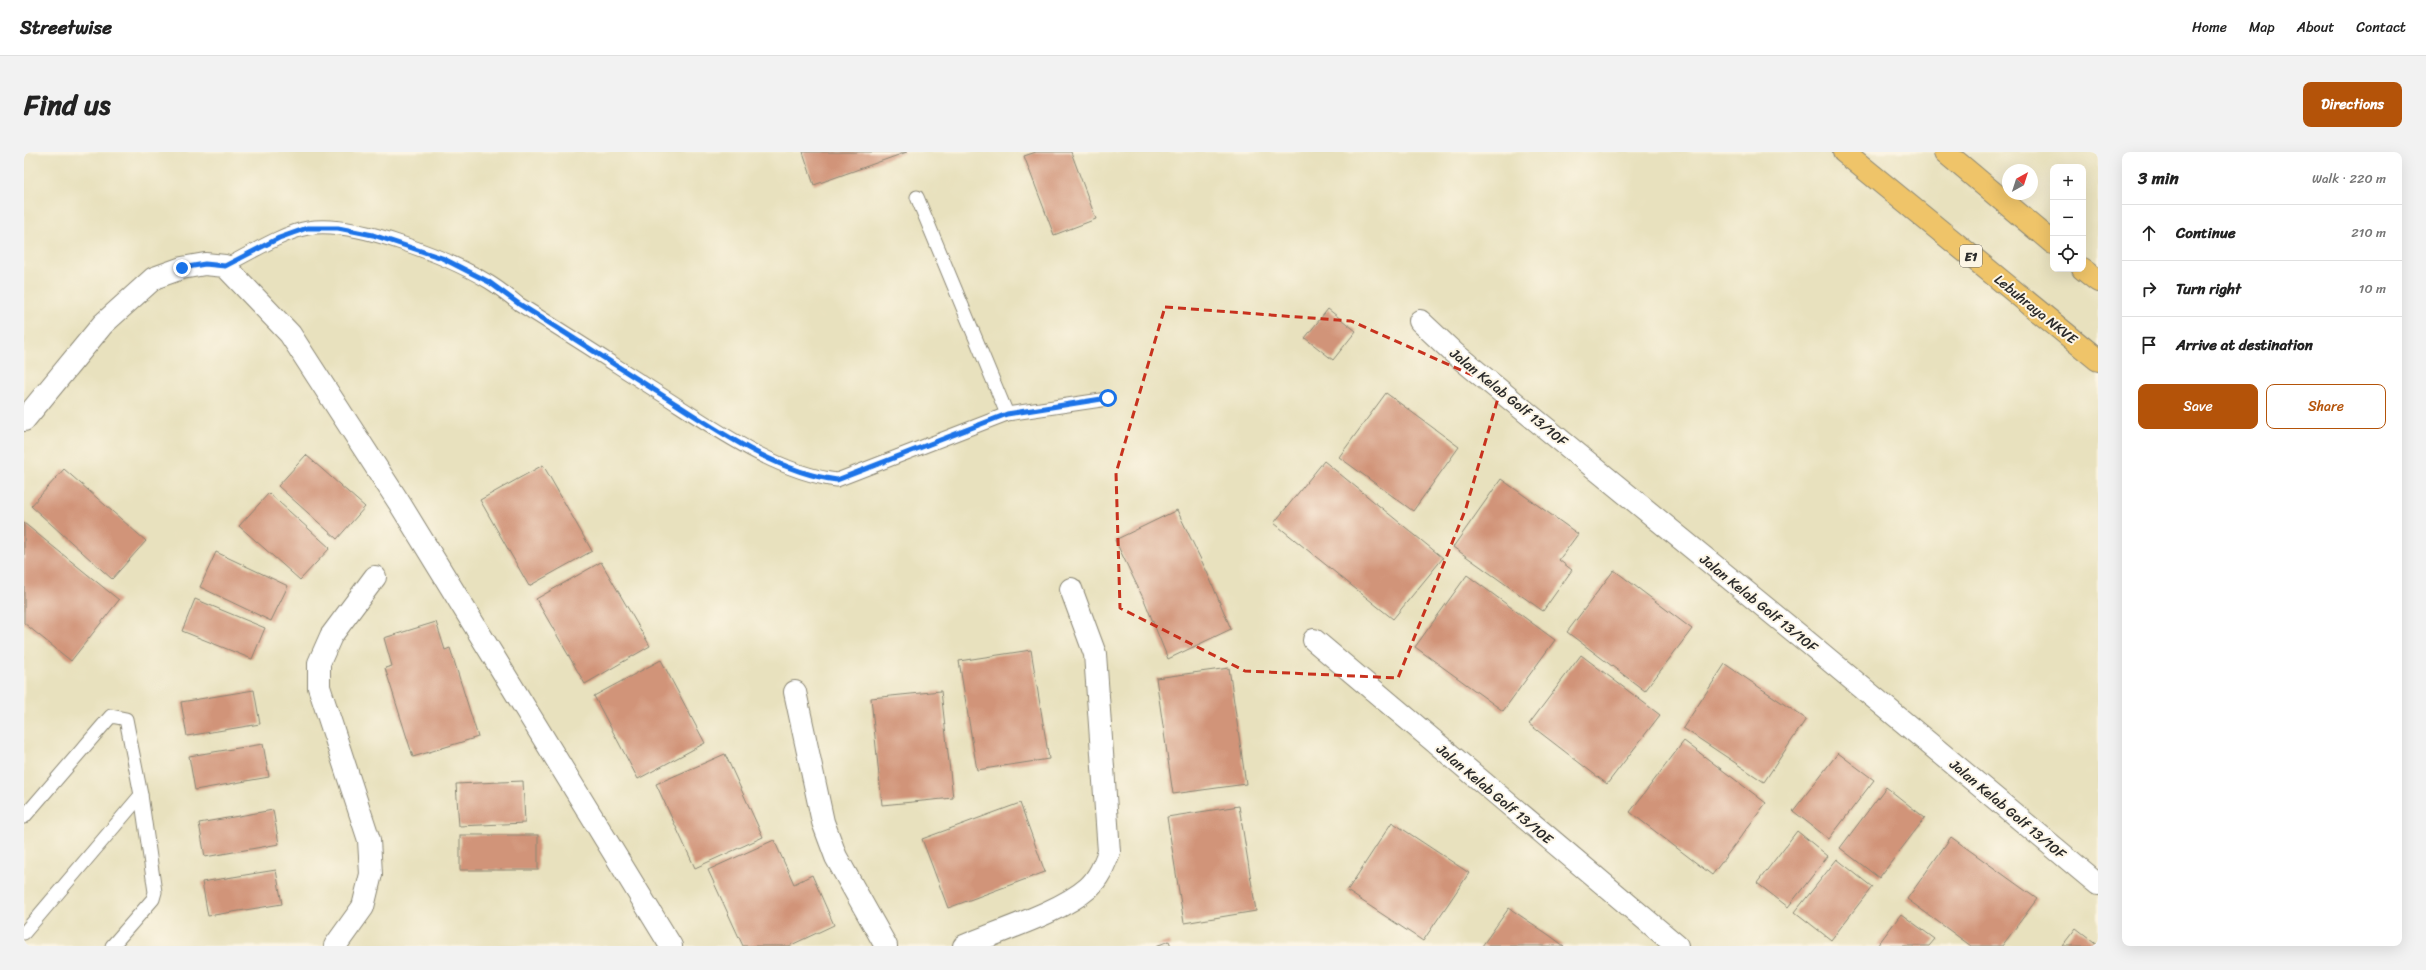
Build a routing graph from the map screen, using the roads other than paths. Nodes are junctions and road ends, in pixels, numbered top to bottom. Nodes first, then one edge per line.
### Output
1 (1844, 152) edge
2 (1945, 152) edge
3 (917, 197) dead end
4 (2050, 240) edge
5 (225, 266) junction
6 (2086, 271) edge
7 (2098, 281) edge
8 (1420, 321) dead end
9 (2098, 360) edge
10 (1108, 398) dead end
11 (1007, 414) junction
12 (24, 420) edge
13 (375, 577) dead end
14 (1071, 589) dead end
15 (1314, 640) dead end
16 (795, 692) dead end
17 (141, 795) junction
18 (24, 818) edge
19 (2098, 884) edge
20 (24, 933) edge
21 (112, 946) edge
22 (335, 946) edge
23 (671, 946) edge
24 (886, 946) edge
25 (964, 946) edge
26 (1677, 946) edge

1 - 9 highway, Lebuhraya NKVE / E1
2 - 4 highway
3 - 11 lane
5 - 11 lane
5 - 12 street
5 - 23 street
6 - 7 highway
8 - 19 street, Jalan Kelab Golf 13/10F
10 - 11 lane
13 - 22 street
14 - 25 street
15 - 26 street, Jalan Kelab Golf 13/10E
16 - 24 street
17 - 18 lane
17 - 20 lane
17 - 21 lane

